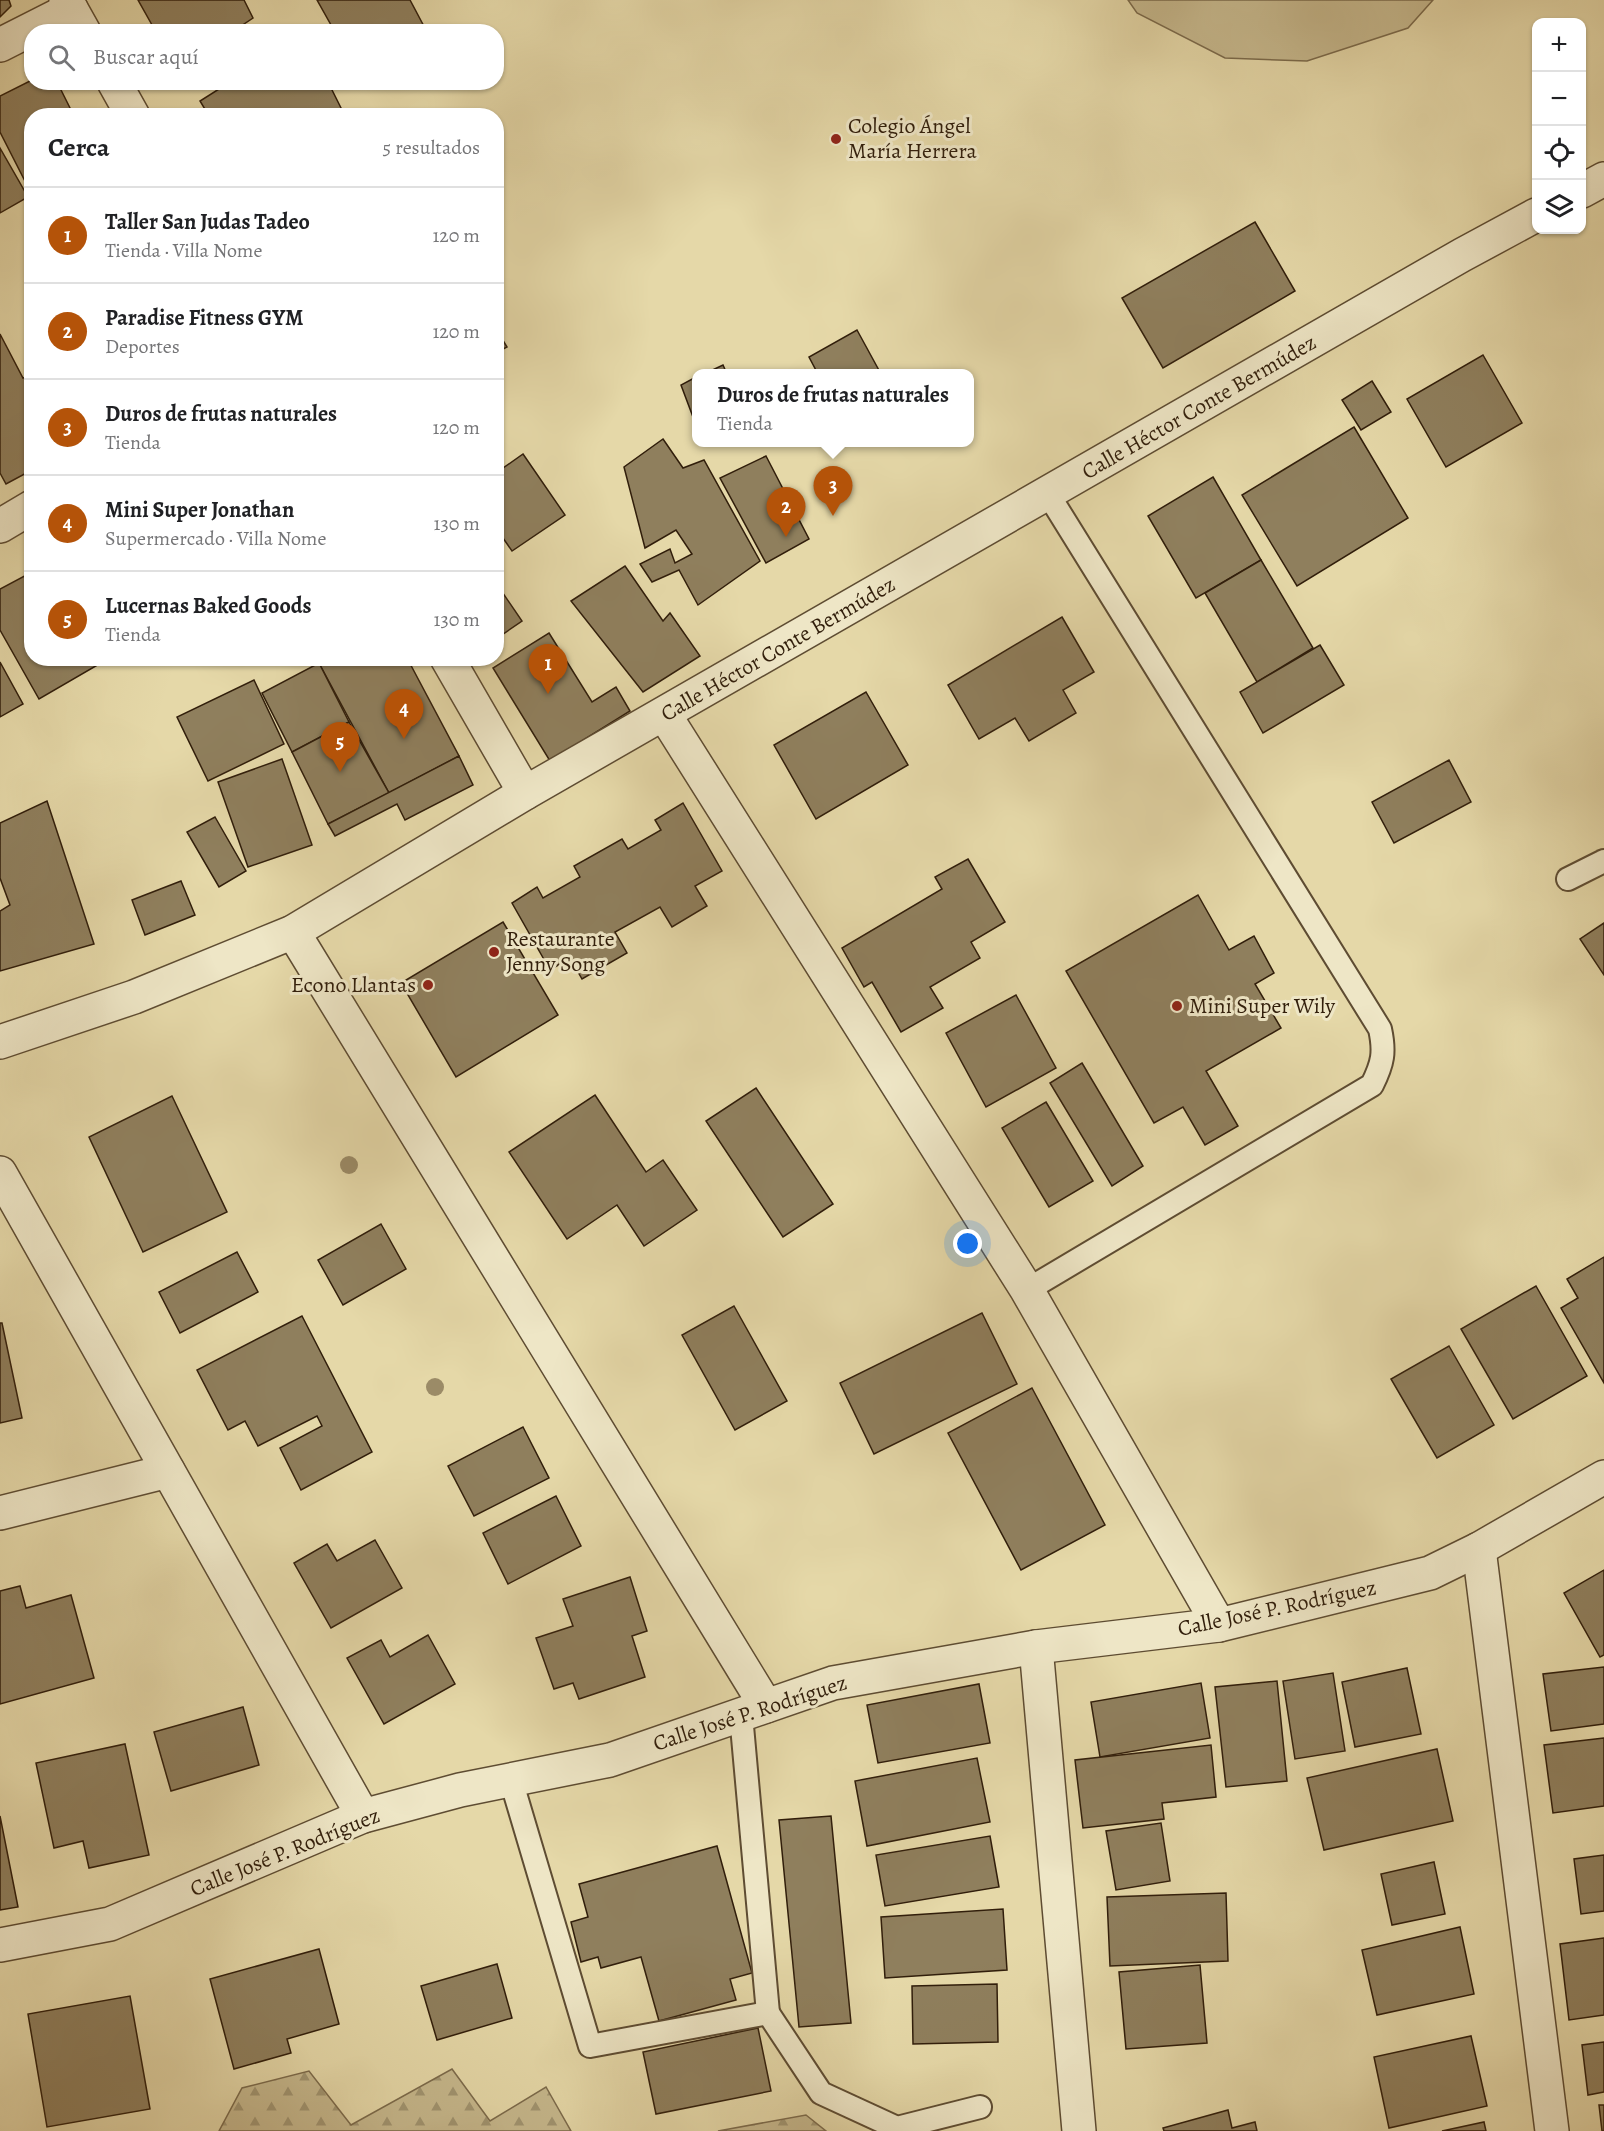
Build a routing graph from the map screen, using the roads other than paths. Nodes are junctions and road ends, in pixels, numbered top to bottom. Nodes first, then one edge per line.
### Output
1 (74, 13) edge
2 (49, 24) edge
3 (24, 35) edge
4 (0, 45) edge
5 (118, 90) edge
6 (129, 108) edge
7 (1604, 178) edge
8 (1586, 188) edge
9 (1532, 217) edge
10 (1048, 494) junction
11 (24, 512) edge
12 (0, 526) edge
13 (452, 666) edge
14 (664, 714) junction
15 (525, 793) junction
16 (1604, 861) edge
17 (1568, 879) dead end
18 (293, 932) junction
19 (0, 1042) edge
20 (0, 1173) edge
21 (1027, 1290) junction
22 (168, 1471) junction
23 (1604, 1477) edge
24 (0, 1513) edge
25 (1479, 1549) junction
26 (1219, 1625) junction
27 (1036, 1647) junction
28 (754, 1710) junction
29 (511, 1780) junction
30 (363, 1816) junction
31 (0, 1945) edge
32 (768, 2013) junction
33 (980, 2108) dead end
34 (1079, 2131) edge
35 (1552, 2131) edge

1 - 2 street
3 - 4 street
5 - 6 street
7 - 8 street
9 - 10 street, Calle Héctor Conte Bermúdez
10 - 14 street, Calle Héctor Conte Bermúdez
10 - 21 lane
11 - 12 street
13 - 15 street
14 - 15 street, Calle Héctor Conte Bermúdez
14 - 21 street
15 - 18 street, Calle Héctor Conte Bermúdez
16 - 17 lane
18 - 19 street, Calle Héctor Conte Bermúdez
18 - 28 street
20 - 22 street
21 - 26 street
22 - 24 street
22 - 30 street
23 - 25 street, Calle José P. Rodríguez
25 - 26 street, Calle José P. Rodríguez
25 - 35 street
26 - 27 street, Calle José P. Rodríguez
27 - 28 street, Calle José P. Rodríguez
27 - 34 street
28 - 29 street, Calle José P. Rodríguez
28 - 32 lane
29 - 30 street, Calle José P. Rodríguez
29 - 32 lane
30 - 31 street, Calle José P. Rodríguez
32 - 33 lane

